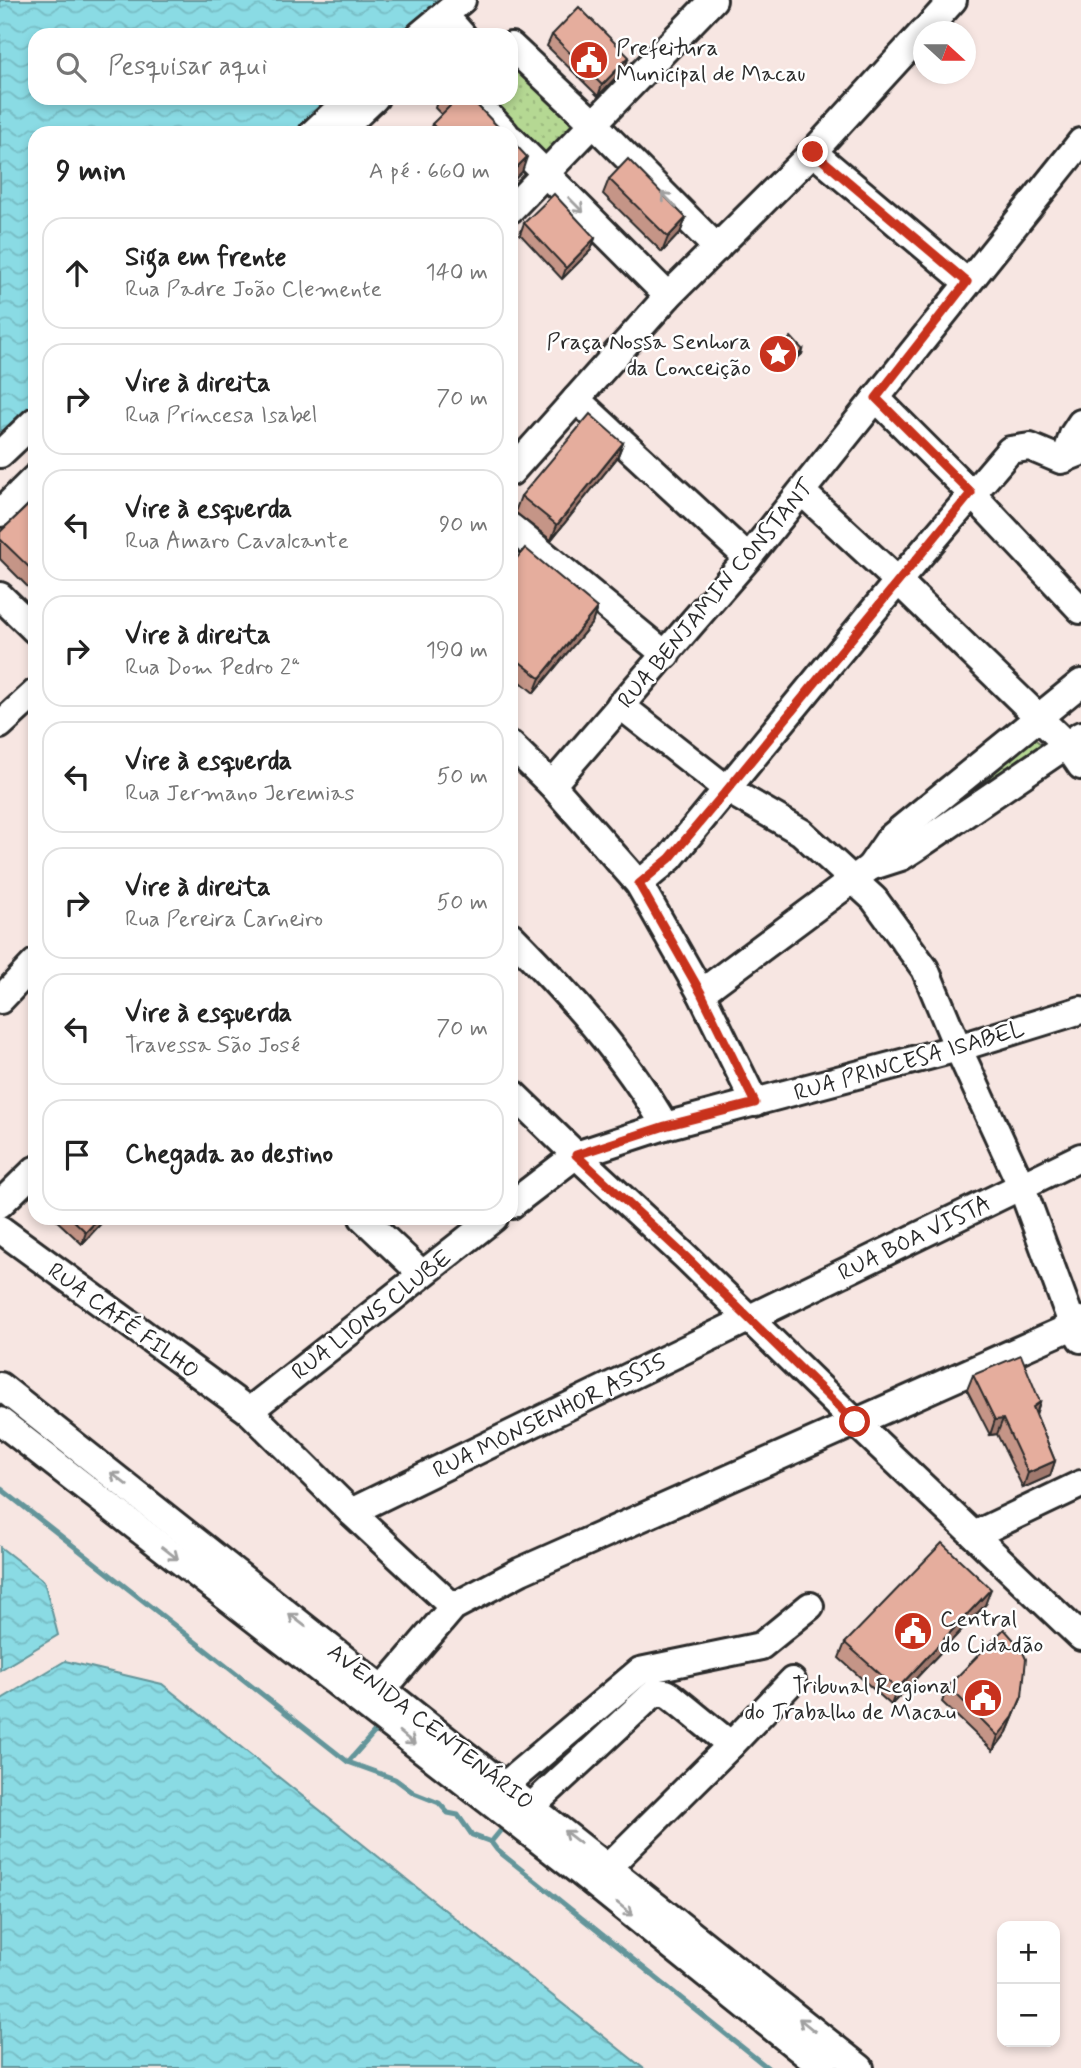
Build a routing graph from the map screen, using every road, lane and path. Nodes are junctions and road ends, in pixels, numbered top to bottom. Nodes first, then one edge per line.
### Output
1 (462, 0) edge
2 (481, 0) edge
3 (713, 0) edge
4 (953, 0) edge
5 (934, 21) edge
6 (428, 28) edge
7 (456, 28) edge
8 (913, 44) edge
9 (518, 53) edge
10 (342, 105) edge
11 (368, 105) edge
12 (479, 105) edge
13 (594, 124) junction
14 (320, 126) edge
15 (345, 126) edge
16 (498, 126) edge
17 (1081, 142) edge
18 (518, 146) edge
19 (813, 152) junction
20 (545, 174) junction
21 (518, 202) edge
22 (717, 248) junction
23 (967, 282) junction
24 (668, 296) junction
25 (876, 398) junction
26 (576, 399) junction
27 (1081, 424) edge
28 (28, 428) edge
29 (28, 437) edge
30 (0, 454) edge
31 (1073, 456) edge
32 (0, 463) edge
33 (518, 464) edge
34 (28, 485) edge
35 (802, 492) junction
36 (971, 493) junction
37 (0, 513) edge
38 (518, 533) edge
39 (748, 558) junction
40 (898, 581) junction
41 (0, 597) edge
42 (1081, 610) edge
43 (28, 623) edge
44 (666, 656) junction
45 (1081, 683) edge
46 (28, 699) edge
47 (620, 705) junction
48 (1039, 719) junction
49 (0, 725) edge
50 (1073, 739) edge
51 (518, 752) edge
52 (1081, 765) edge
53 (552, 785) junction
54 (727, 790) junction
55 (862, 873) junction
56 (639, 884) junction
57 (518, 943) edge
58 (28, 970) edge
59 (701, 993) junction
60 (0, 1000) edge
61 (1081, 1010) edge
62 (958, 1048) junction
63 (518, 1099) edge
64 (755, 1103) junction
65 (665, 1126) junction
66 (576, 1155) junction
67 (1081, 1157) edge
68 (28, 1177) edge
69 (1021, 1185) junction
70 (518, 1200) edge
71 (0, 1205) edge
72 (370, 1225) edge
73 (485, 1225) edge
74 (0, 1229) edge
75 (422, 1274) junction
76 (747, 1318) junction
77 (1079, 1328) edge
78 (0, 1386) edge
79 (249, 1411) junction
80 (34, 1412) junction
81 (855, 1422) junction
82 (10, 1428) edge
83 (1081, 1485) edge
84 (351, 1512) junction
85 (974, 1535) junction
86 (810, 1606) dead end
87 (453, 1607) junction
88 (1081, 1637) edge
89 (792, 1681) dead end
90 (376, 1697) junction
91 (731, 1745) junction
92 (504, 1786) junction
93 (531, 1805) junction
94 (600, 1874) junction
95 (823, 2068) edge
96 (860, 2068) edge

1 - 6 street
2 - 7 street
3 - 13 street
4 - 5 street
8 - 19 street
9 - 13 street
10 - 14 street
11 - 15 street
12 - 16 street
13 - 20 street
22 -> 13 street
17 - 23 street, RUA BENJAMIN CONSTANT
18 - 20 street
19 - 22 street
19 - 23 street
20 - 21 street
20 -> 24 street
22 - 24 street
23 - 25 street, RUA BENJAMIN CONSTANT
24 - 26 street
25 - 35 street, RUA BENJAMIN CONSTANT
25 - 36 street
26 - 33 street
26 - 39 street
27 - 31 street
28 - 30 street
29 - 32 street
31 - 36 street
34 - 37 street
35 - 39 street, RUA BENJAMIN CONSTANT
35 - 40 street
36 - 40 street
36 - 42 street
38 - 44 street
39 - 44 street, RUA BENJAMIN CONSTANT
40 - 48 street
40 - 54 street
41 - 43 street
44 - 47 street, RUA BENJAMIN CONSTANT
45 - 48 street
46 - 49 street
47 - 53 street, RUA BENJAMIN CONSTANT
47 - 54 street
48 - 50 street
48 - 55 street
50 - 52 street
50 - 55 street
51 - 53 street
53 - 56 street
54 - 55 street
54 - 56 street
55 - 59 street
55 - 62 street
56 - 59 street
57 - 65 street
58 - 60 street
59 - 64 street
61 - 62 street, RUA PRINCESA ISABEL
62 - 64 street, RUA PRINCESA ISABEL
62 - 69 street
63 - 66 street
64 - 65 street, RUA PRINCESA ISABEL
65 - 66 street, RUA PRINCESA ISABEL
66 - 70 street
66 - 76 street
67 - 69 street, RUA BOA VISTA
68 - 71 street
69 - 76 street, RUA BOA VISTA
69 - 77 street
72 - 75 street
73 - 75 street, RUA LIONS CLUBE
74 - 79 street, RUA CAFÉ FILHO
75 - 79 street, RUA LIONS CLUBE
76 - 81 street
76 - 84 street, RUA MONSENHOR ASSIS
77 - 81 street
78 - 80 street, AVENIDA CENTENÁRIO
79 - 84 street, RUA CAFÉ FILHO
80 - 82 street
90 -> 80 street, AVENIDA CENTENÁRIO
81 - 85 street
81 - 87 street
82 -> 90 street, AVENIDA CENTENÁRIO
83 - 85 street
84 - 87 street, RUA CAFÉ FILHO
85 - 88 street
86 - 92 street
87 - 90 street
89 - 91 street
90 - 92 street, AVENIDA CENTENÁRIO
90 -> 94 street, AVENIDA CENTENÁRIO
91 - 93 street
91 - 94 street
92 - 93 street, AVENIDA CENTENÁRIO
94 -> 93 street, AVENIDA CENTENÁRIO
94 -> 95 street, AVENIDA CENTENÁRIO
96 -> 94 street, AVENIDA CENTENÁRIO

